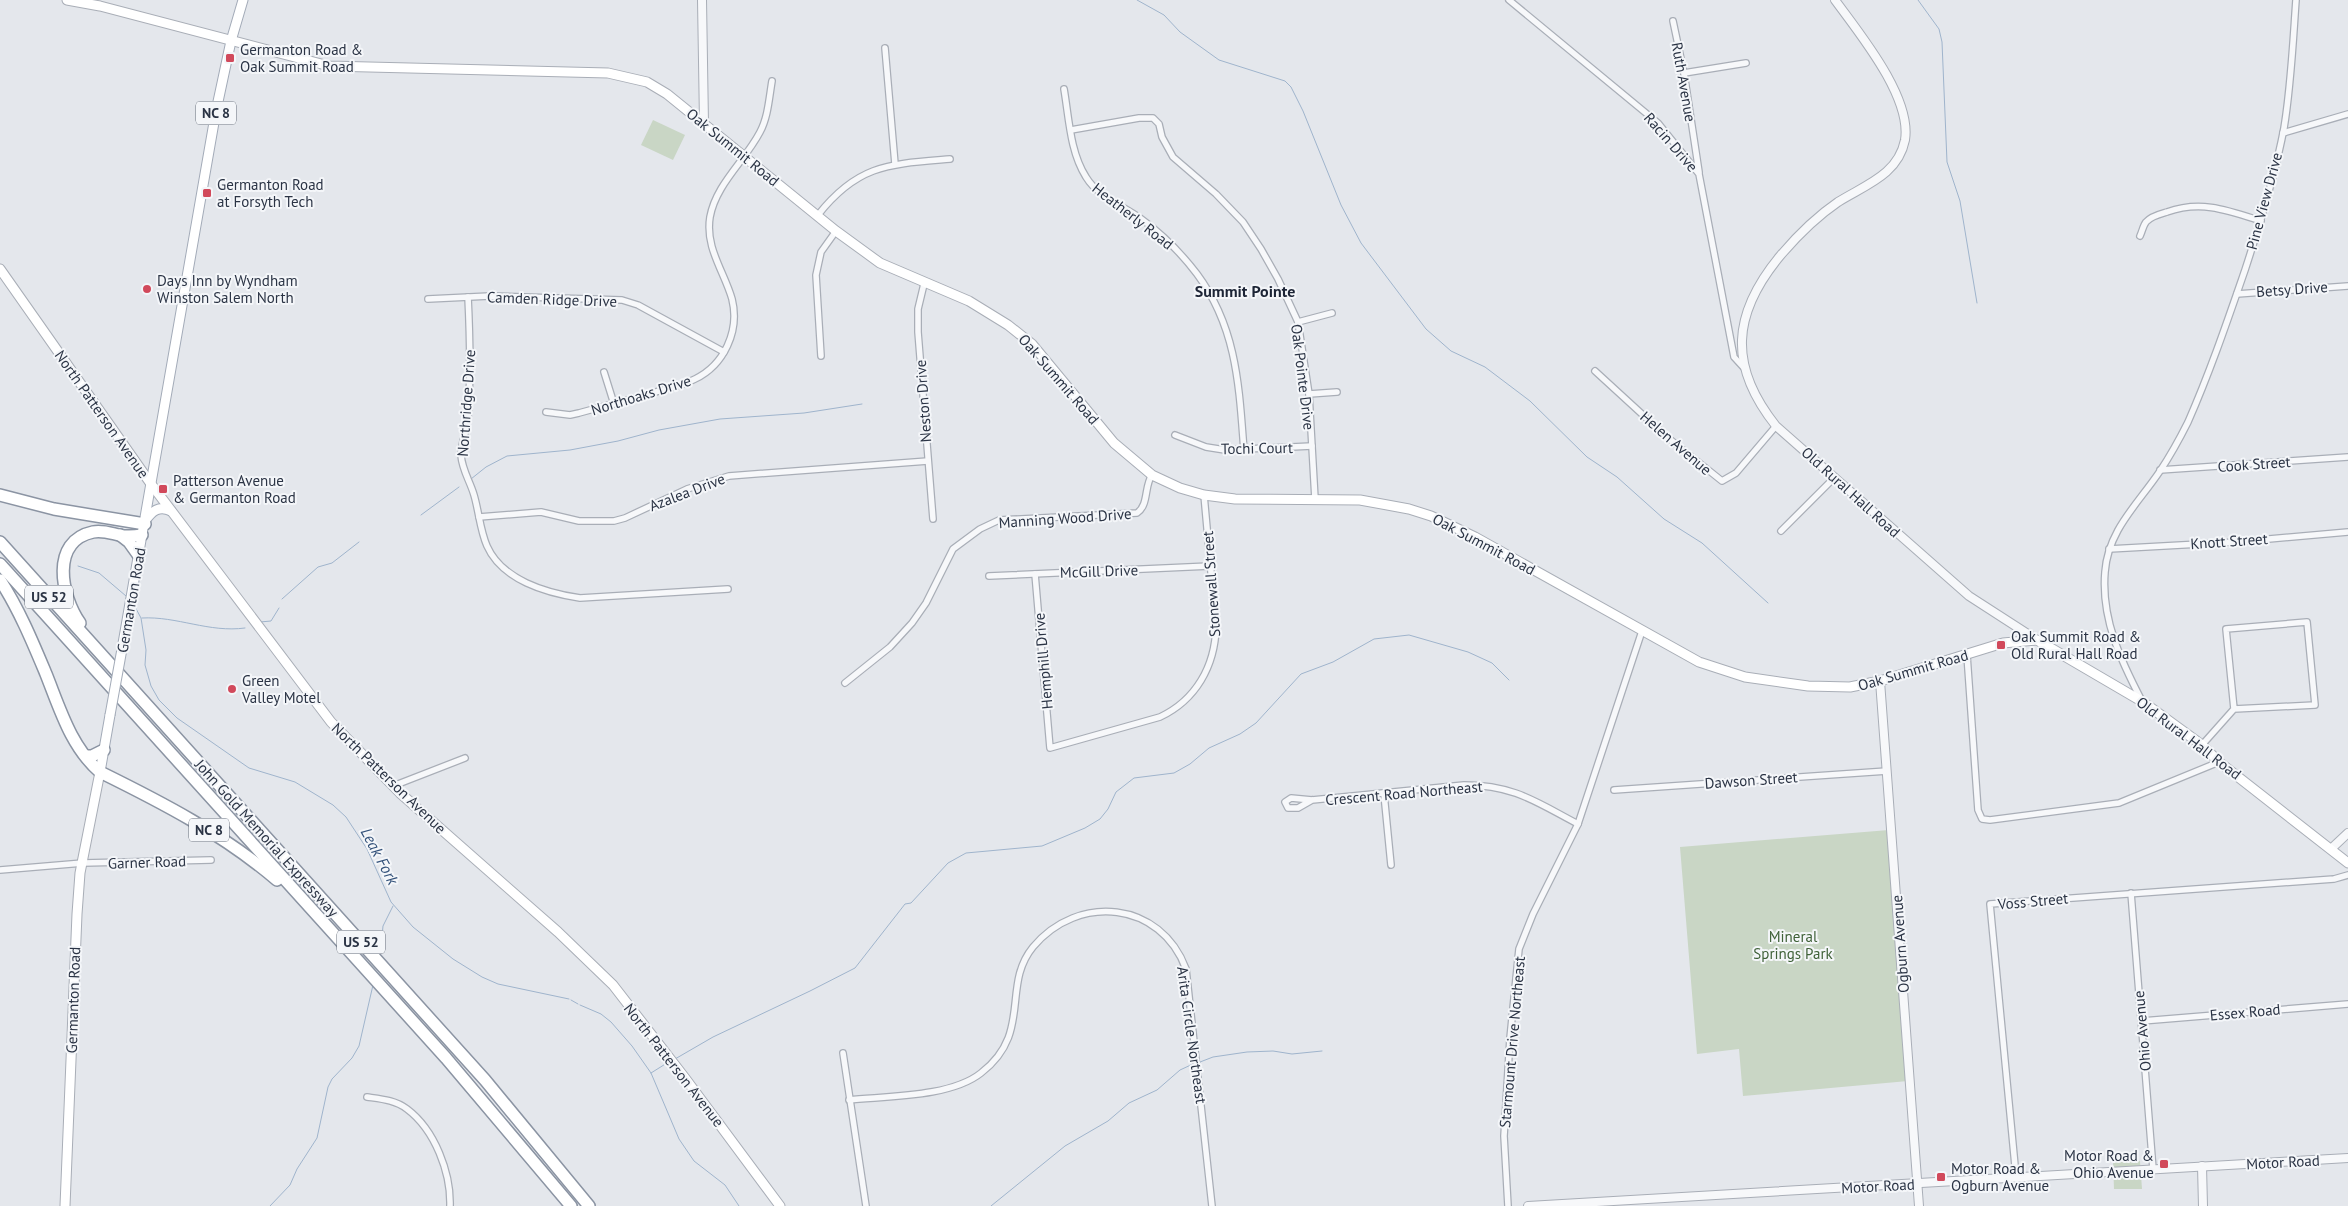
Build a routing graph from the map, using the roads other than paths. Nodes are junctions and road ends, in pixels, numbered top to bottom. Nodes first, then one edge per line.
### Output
1 (66, 0) edge
2 (243, 0) edge
3 (702, 0) edge
4 (1509, 0) edge
5 (1835, 0) edge
6 (2296, 0) edge
7 (1673, 21) dead end
8 (231, 41) junction
9 (885, 48) dead end
10 (1746, 63) dead end
11 (1684, 73) junction
12 (772, 82) dead end
13 (1064, 89) dead end
14 (2348, 114) edge
15 (704, 124) junction
16 (1071, 130) junction
17 (2283, 133) junction
18 (744, 156) junction
19 (950, 159) dead end
20 (895, 164) junction
21 (1700, 174) junction
22 (818, 215) junction
23 (2261, 220) junction
24 (836, 231) junction
25 (2140, 236) dead end
26 (0, 269) edge
27 (924, 284) junction
28 (2348, 286) edge
29 (2237, 294) junction
30 (468, 297) junction
31 (428, 299) dead end
32 (1332, 313) dead end
33 (1298, 322) junction
34 (724, 352) junction
35 (821, 356) dead end
36 (1745, 369) junction
37 (604, 372) dead end
38 (1595, 372) dead end
39 (1337, 392) dead end
40 (1308, 394) junction
41 (614, 404) junction
42 (546, 412) dead end
43 (1776, 426) junction
44 (1175, 435) dead end
45 (1312, 446) junction
46 (1244, 451) junction
47 (2348, 457) edge
48 (928, 461) junction
49 (2160, 470) junction
50 (1152, 475) junction
51 (1835, 477) junction
52 (151, 484) junction
53 (1204, 495) junction
54 (0, 496) edge
55 (1315, 499) junction
56 (171, 511) junction
57 (479, 517) junction
58 (933, 519) dead end
59 (144, 526) junction
60 (1781, 531) dead end
61 (2348, 532) edge
62 (120, 535) junction
63 (0, 542) edge
64 (2109, 549) junction
65 (139, 556) junction
66 (0, 564) edge
67 (1210, 566) junction
68 (1035, 574) junction
69 (988, 576) dead end
70 (0, 580) edge
71 (728, 589) dead end
72 (1642, 631) junction
73 (2037, 640) junction
74 (99, 651) junction
75 (1967, 655) junction
76 (1880, 681) junction
77 (845, 684) dead end
78 (2143, 702) junction
79 (2234, 709) junction
80 (2202, 745) junction
81 (1050, 748) joint
82 (104, 750) junction
83 (86, 756) junction
84 (465, 758) dead end
85 (2219, 762) junction
86 (1887, 771) junction
87 (100, 772) junction
88 (393, 786) junction
89 (1614, 790) dead end
90 (1384, 794) junction
91 (1312, 800) dead end
92 (1578, 824) junction
93 (2348, 832) edge
94 (2332, 848) junction
95 (211, 860) dead end
96 (2348, 863) edge
97 (83, 864) junction
98 (1391, 865) dead end
99 (0, 870) edge
100 (2348, 875) edge
101 (2131, 892) junction
102 (308, 905) junction
103 (2348, 1004) edge
104 (2142, 1021) junction
105 (843, 1053) dead end
106 (367, 1097) dead end
107 (849, 1100) junction
108 (2348, 1158) edge
109 (2202, 1166) junction
110 (2153, 1169) junction
111 (2016, 1176) junction
112 (1917, 1184) junction
113 (65, 1206) edge
114 (450, 1206) edge
115 (571, 1206) edge
116 (589, 1206) edge
117 (780, 1206) edge
118 (866, 1206) edge
119 (1212, 1206) edge
120 (1508, 1206) edge
121 (1528, 1206) edge
122 (1919, 1206) edge
123 (2203, 1206) edge

1 - 8 main road, Oak Summit Road
2 - 8 main road, Germanton Road / NC 8
3 - 15 street
4 - 21 street, Racin Drive
5 - 36 street, Old Rural Hall Road
6 - 17 street, Pine View Drive
7 - 11 street, Ruth Avenue
8 - 15 main road, Oak Summit Road
8 - 52 main road, Germanton Road / NC 8
9 - 20 street
10 - 11 street
11 - 21 street, Ruth Avenue
12 - 18 street, Northoaks Drive
13 - 16 street, Heatherly Road
14 - 17 street
15 - 18 main road, Oak Summit Road
16 - 33 street, Oak Pointe Drive
16 - 46 street, Heatherly Road
17 - 23 street, Pine View Drive
18 - 22 main road, Oak Summit Road
18 - 34 street, Northoaks Drive
19 - 20 street
20 - 22 street
21 - 36 street, Racin Drive
22 - 24 main road, Oak Summit Road
23 - 25 street
23 - 29 street, Pine View Drive
24 - 27 main road, Oak Summit Road
24 - 35 street
26 - 52 main road, North Patterson Avenue
27 - 48 street, Neston Drive
27 - 50 main road, Oak Summit Road
28 - 29 street, Betsy Drive
29 - 49 street, Pine View Drive
30 - 31 street, Camden Ridge Drive
30 - 34 street, Camden Ridge Drive
30 - 57 street, Northridge Drive
32 - 33 street
33 - 40 street, Oak Pointe Drive
34 - 41 street, Northoaks Drive
36 - 43 street, Old Rural Hall Road
37 - 41 street
38 - 43 street, Helen Avenue
39 - 40 street
40 - 45 street, Oak Pointe Drive
41 - 42 street, Northoaks Drive
43 - 51 street, Old Rural Hall Road
44 - 46 street, Tochi Court
45 - 46 street, Tochi Court
45 - 55 street, Oak Pointe Drive
47 - 49 street, Cook Street
48 - 57 street, Azalea Drive
48 - 58 street, Neston Drive
49 - 64 street, Pine View Drive
50 - 53 main road, Oak Summit Road
50 - 77 street, Manning Wood Drive
51 - 60 street
51 - 73 street, Old Rural Hall Road
52 - 56 main road, North Patterson Avenue
52 - 59 main road, Germanton Road / NC 8
53 - 55 main road, Oak Summit Road
53 - 67 street, Stonewall Street
54 - 59 highway
55 - 72 main road, Oak Summit Road
56 - 59 main road
56 - 88 main road, North Patterson Avenue
57 - 71 street, Northridge Drive
59 - 62 highway
59 - 65 main road, Germanton Road / NC 8
61 - 64 street, Knott Street
62 - 65 highway
62 - 74 highway
63 - 74 highway, John Gold Memorial Expressway / US 52
64 - 78 street, Pine View Drive
65 - 82 main road, Germanton Road / NC 8, bridge
66 - 102 highway, John Gold Memorial Expressway / US 52
67 - 68 street, McGill Drive
67 - 81 street, Stonewall Street
68 - 69 street, McGill Drive
68 - 81 street, Hemphill Drive
70 - 83 highway
72 - 76 main road, Oak Summit Road
72 - 92 street, Starmount Drive Northeast
73 - 75 main road, Oak Summit Road
73 - 78 main road, Old Rural Hall Road
74 - 116 highway, John Gold Memorial Expressway / US 52
75 - 76 main road, Oak Summit Road
75 - 85 street
76 - 86 street, Ogburn Avenue
78 - 80 main road, Old Rural Hall Road
79 - 79 street
79 - 80 street
80 - 85 main road, Old Rural Hall Road
82 - 83 highway
82 - 87 main road, Germanton Road / NC 8
83 - 87 highway
84 - 88 street
85 - 94 main road, Old Rural Hall Road
86 - 89 street, Dawson Street
86 - 112 street, Ogburn Avenue
87 - 97 main road, Germanton Road
87 - 102 highway, NC 8
88 - 117 main road, North Patterson Avenue
90 - 91 street, Crescent Road Northeast
90 - 92 street, Crescent Road Northeast
90 - 98 street
92 - 120 street, Starmount Drive Northeast
93 - 94 street
94 - 96 main road, Old Rural Hall Road
95 - 97 street, Garner Road
97 - 99 street, Garner Road
97 - 113 main road, Germanton Road
100 - 101 street, Voss Street
101 - 104 street, Ohio Avenue
101 - 111 street, Voss Street
102 - 115 highway, John Gold Memorial Expressway / US 52
103 - 104 street, Essex Road
104 - 110 street, Ohio Avenue
105 - 107 street
106 - 114 street
107 - 118 street
107 - 119 street, Arita Circle Northeast
108 - 109 street, Motor Road
109 - 110 street, Motor Road
109 - 123 street
110 - 111 street, Motor Road
111 - 112 street, Motor Road
112 - 121 street, Motor Road
112 - 122 street, Ogburn Avenue

